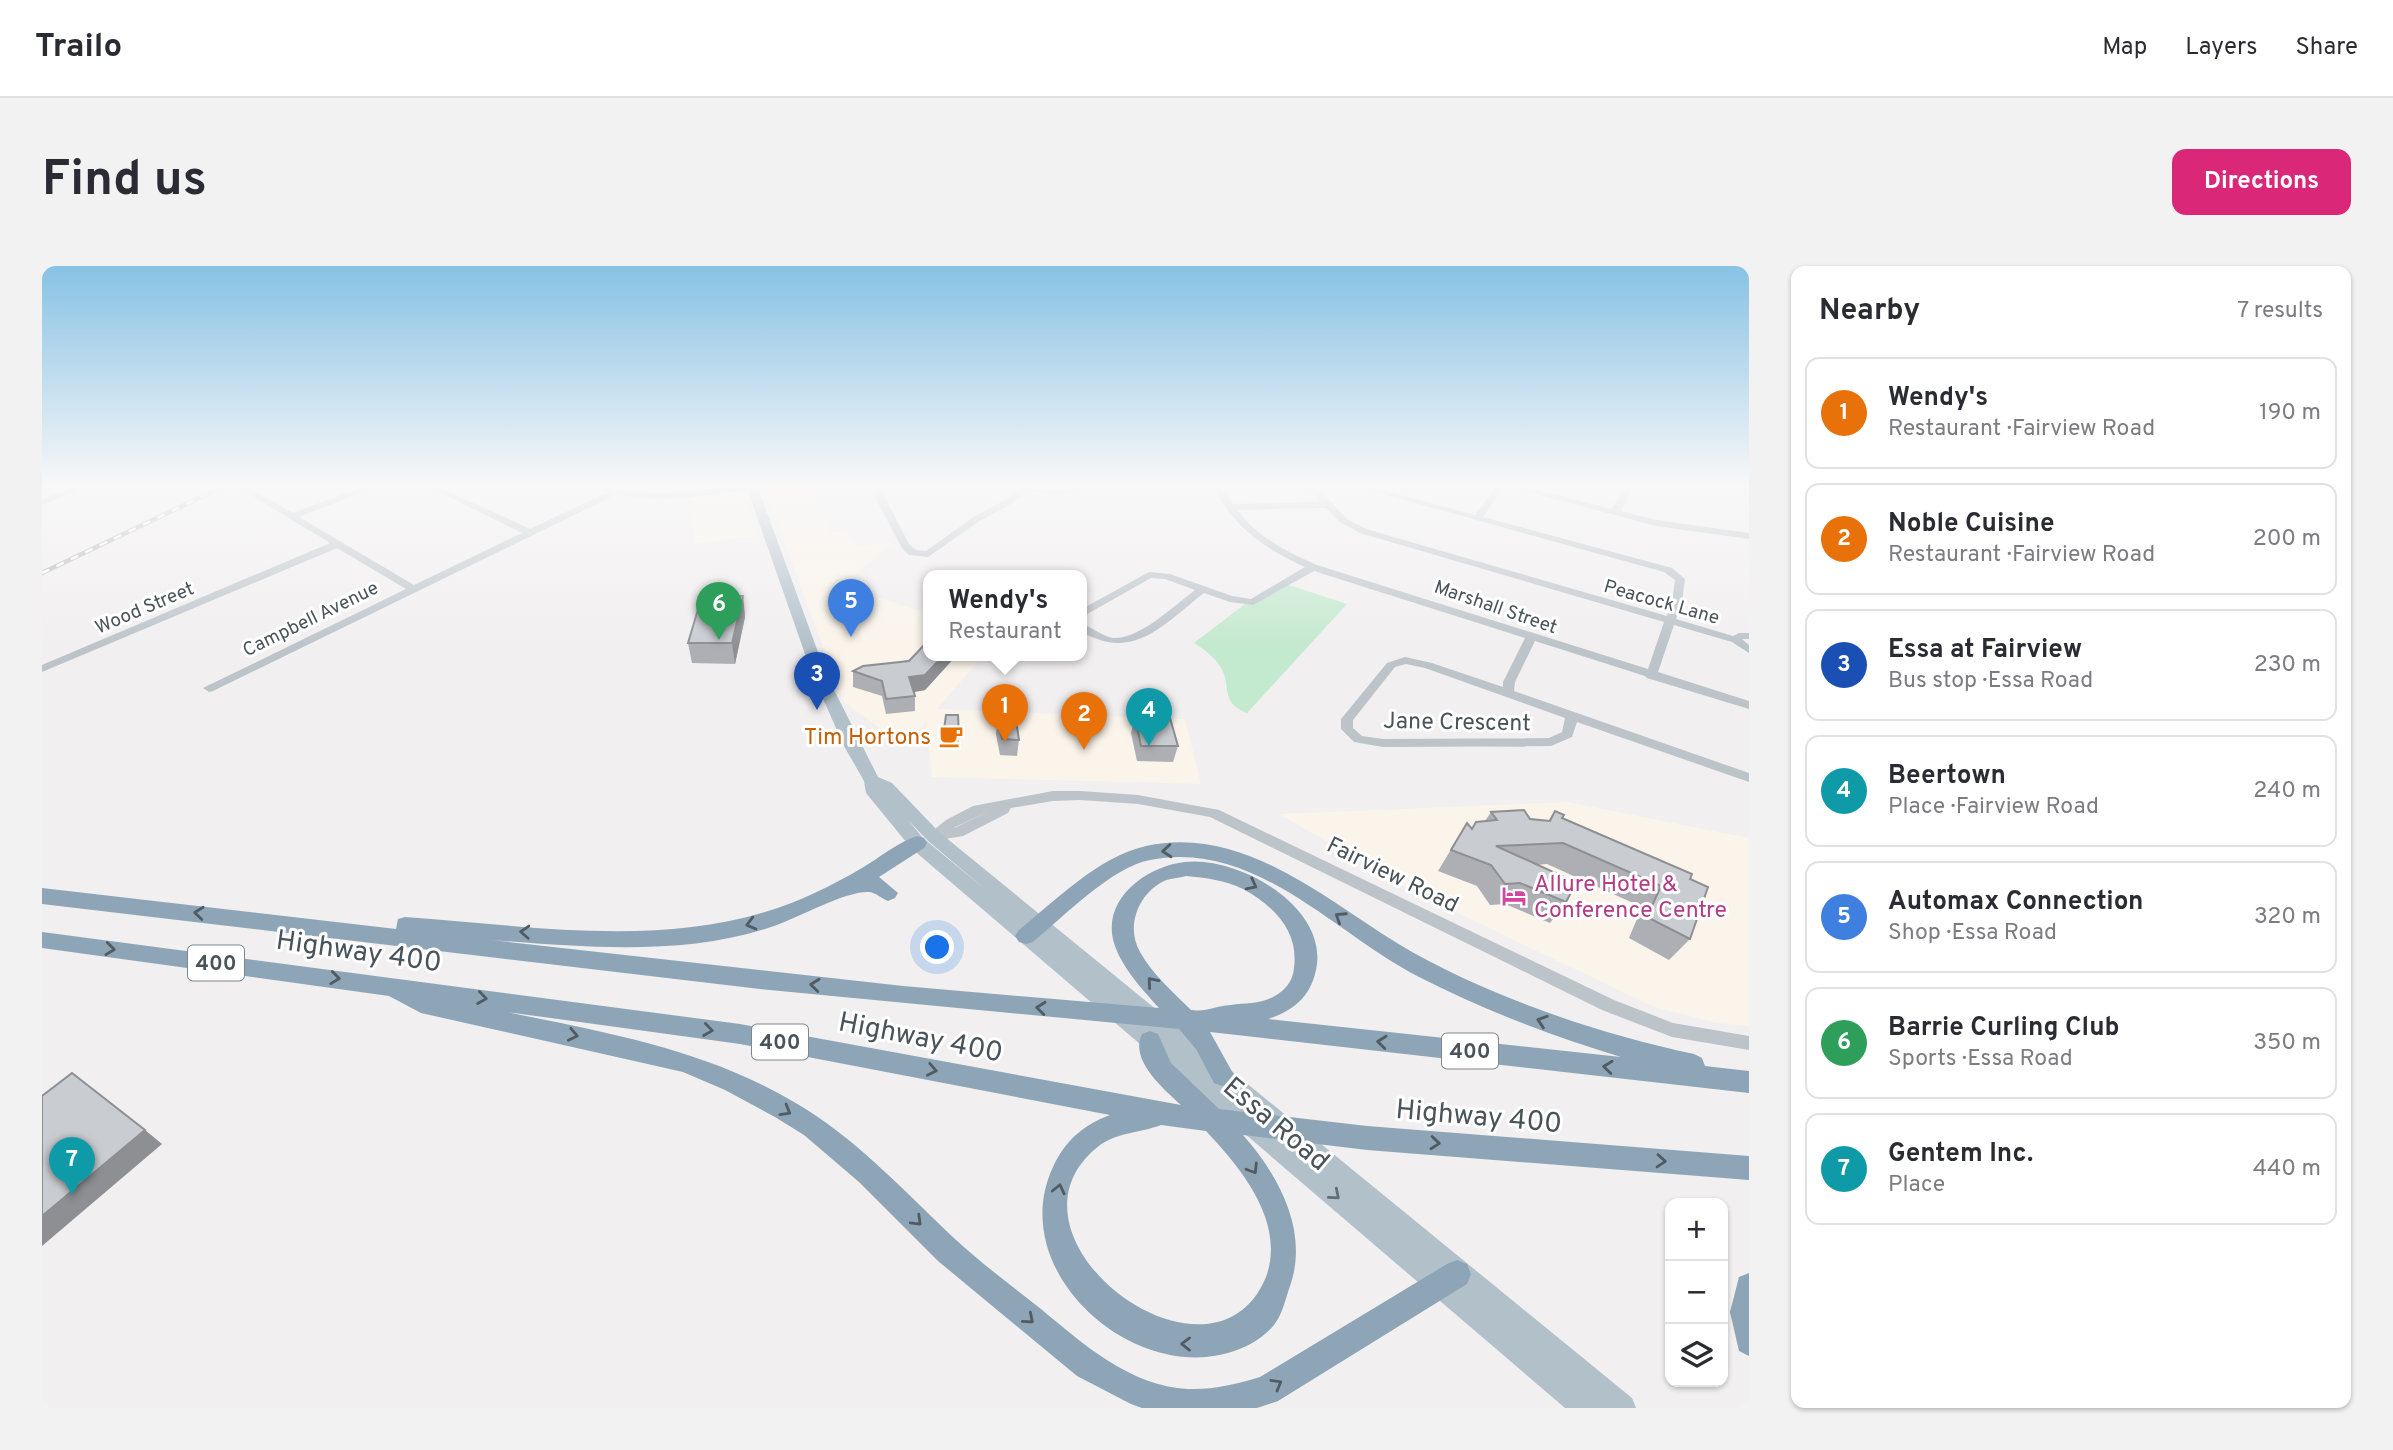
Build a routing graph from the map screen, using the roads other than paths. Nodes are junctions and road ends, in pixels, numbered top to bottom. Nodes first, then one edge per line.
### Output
1 (332, 541) edge
2 (510, 541) edge
3 (771, 541) edge
4 (903, 541) edge
5 (946, 541) edge
6 (1263, 541) edge
7 (1398, 541) edge
8 (1563, 541) edge
9 (337, 544) junction
10 (1313, 567) junction
11 (412, 588) junction
12 (1203, 589) junction
13 (1087, 611) edge
14 (1668, 621) junction
15 (1087, 629) edge
16 (1532, 636) junction
17 (1749, 636) edge
18 (1736, 640) junction
19 (1749, 650) edge
20 (42, 669) edge
21 (1651, 676) junction
22 (209, 688) dead end
23 (1508, 694) junction
24 (1749, 705) edge
25 (1572, 716) junction
26 (1749, 778) edge
27 (925, 839) junction
28 (888, 893) dead end
29 (42, 896) edge
30 (816, 902) junction
31 (267, 920) junction
32 (1033, 930) junction
33 (42, 940) edge
34 (391, 985) junction
35 (1191, 1020) junction
36 (1150, 1041) junction
37 (1749, 1043) edge
38 (1222, 1075) junction
39 (1749, 1081) edge
40 (1167, 1115) junction
41 (1749, 1168) edge
42 (1449, 1279) junction
43 (1749, 1287) edge
44 (1749, 1341) edge
45 (1586, 1408) edge
46 (1622, 1408) edge

1 - 9 street
2 - 11 street, Campbell Avenue
3 - 27 main road, Essa Road
4 - 5 street
6 - 10 street, Marshall Street
7 - 14 street, Peacock Lane
8 - 14 street
9 - 11 street
9 - 20 street, Wood Street
10 - 12 street
10 - 16 street, Marshall Street
11 - 22 street, Campbell Avenue
12 - 13 street
12 - 15 street
14 - 18 street, Peacock Lane
14 - 21 street
16 - 21 street, Marshall Street
16 - 23 street
17 - 18 street, Peacock Lane
18 - 19 street, Peacock Lane
21 - 24 street, Marshall Street
23 - 25 street, Jane Crescent
23 - 25 street, Jane Crescent
25 - 26 street, Jane Crescent
27 - 30 highway
27 - 32 main road, Essa Road
27 - 32 main road, Essa Road
27 - 37 street, Fairview Road
28 - 30 highway
31 -> 29 highway, Highway 400 / 400
30 -> 31 highway
35 -> 31 highway, Highway 400 / 400
32 - 36 main road, Essa Road
32 - 38 main road, Essa Road
39 -> 32 highway
33 -> 34 highway, Highway 400 / 400
34 -> 40 highway, Highway 400 / 400
34 -> 42 highway
38 -> 35 highway
39 -> 35 highway, Highway 400 / 400
36 -> 40 highway
36 -> 42 main road, Essa Road
38 - 42 main road, Essa Road
40 -> 41 highway, Highway 400 / 400
42 - 45 main road, Essa Road
42 - 46 main road, Essa Road
43 - 44 highway

